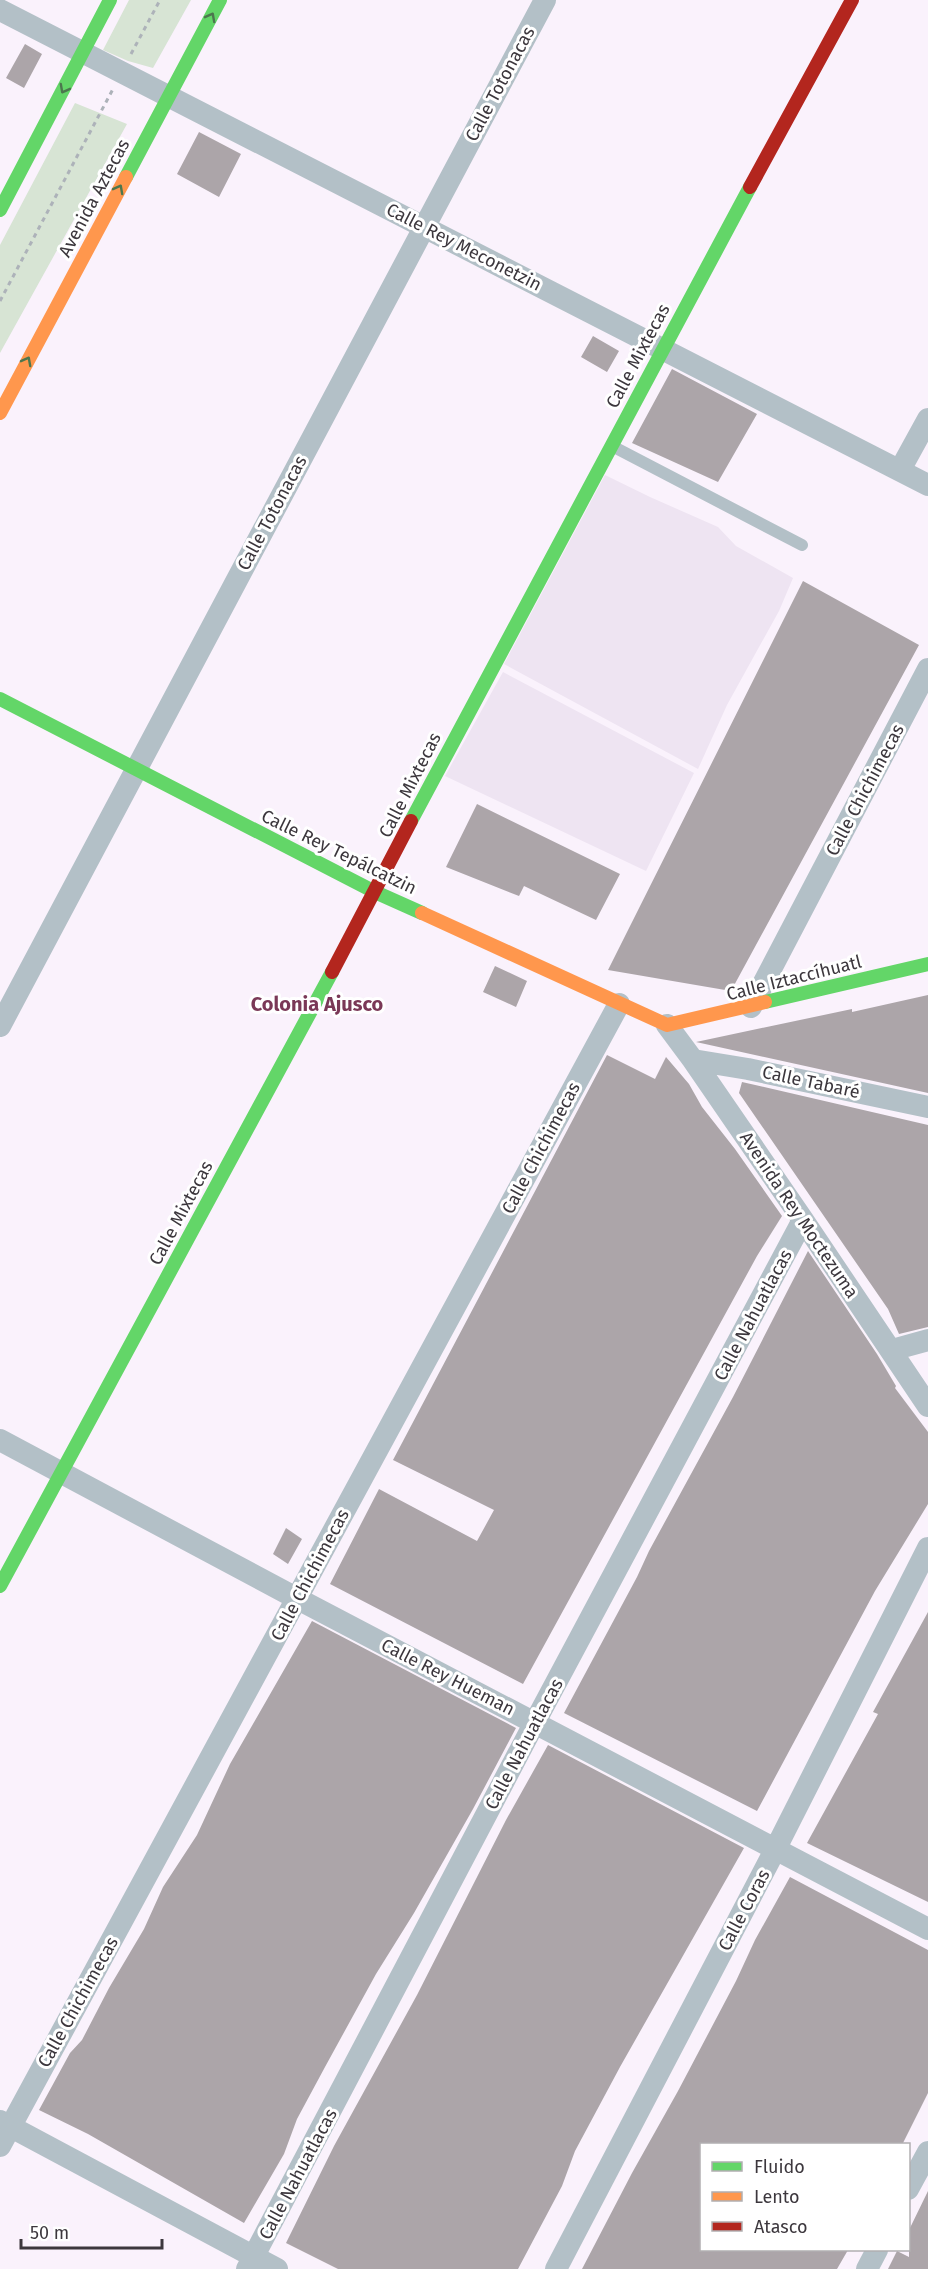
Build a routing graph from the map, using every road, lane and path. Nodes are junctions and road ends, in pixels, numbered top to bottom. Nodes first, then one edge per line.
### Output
1 (110, 0) edge
2 (220, 0) edge
3 (545, 0) edge
4 (852, 0) edge
5 (0, 10) edge
6 (83, 52) junction
7 (168, 96) junction
8 (99, 113) dead end
9 (0, 210) edge
10 (424, 227) junction
11 (0, 301) edge
12 (662, 349) junction
13 (0, 413) edge
14 (928, 419) edge
15 (611, 445) junction
16 (900, 470) junction
17 (928, 485) edge
18 (802, 545) dead end
19 (928, 669) edge
20 (0, 699) edge
21 (136, 770) junction
22 (375, 892) junction
23 (926, 961) edge
24 (619, 1004) junction
25 (751, 1007) junction
26 (667, 1025) junction
27 (0, 1026) edge
28 (693, 1060) junction
29 (928, 1107) edge
30 (803, 1220) junction
31 (928, 1340) edge
32 (891, 1350) junction
33 (928, 1406) edge
34 (0, 1440) edge
35 (61, 1473) junction
36 (928, 1548) edge
37 (0, 1586) edge
38 (298, 1599) junction
39 (535, 1722) junction
40 (776, 1850) junction
41 (928, 1929) edge
42 (3, 2131) edge
43 (928, 2152) edge
44 (910, 2187) edge
45 (876, 2251) edge
46 (251, 2263) edge
47 (277, 2269) edge
48 (556, 2269) edge
49 (867, 2269) edge

1 - 6 street
7 -> 2 street, Avenida Aztecas
3 - 10 street, Calle Totonacas
4 - 12 street, Calle Mixtecas
5 - 6 street, Calle Rey Meconetzin
6 - 7 street, Calle Rey Meconetzin
6 -> 9 street
7 - 10 street, Calle Rey Meconetzin
13 -> 7 street, Avenida Aztecas
8 - 11 path
10 - 12 street, Calle Rey Meconetzin
10 - 21 street, Calle Totonacas
12 - 15 street, Calle Mixtecas
12 - 16 street, Calle Rey Meconetzin
14 - 16 street
15 - 18 lane
15 - 22 street, Calle Mixtecas
16 - 17 street, Calle Rey Meconetzin
19 - 25 street, Calle Chichimecas
20 - 21 street, Calle Rey Tepálcatzin
21 - 22 street, Calle Rey Tepálcatzin
21 - 27 street, Calle Totonacas
22 - 24 street, Calle Rey Tepálcatzin
22 - 35 street, Calle Mixtecas
23 - 25 street, Calle Iztaccíhuatl
24 - 26 street, Calle Rey Tepálcatzin
24 - 38 street, Calle Chichimecas
25 - 26 street, Calle Iztaccíhuatl
26 - 28 street, Avenida Rey Moctezuma
28 - 29 street, Calle Tabaré
28 - 30 street, Avenida Rey Moctezuma
30 - 32 street, Avenida Rey Moctezuma
30 - 39 street, Calle Nahuatlacas
31 - 32 street
32 - 33 street, Avenida Rey Moctezuma
34 - 35 street, Calle Rey Hueman
35 - 37 street, Calle Mixtecas
35 - 38 street, Calle Rey Hueman
36 - 40 street, Calle Coras
38 - 39 street, Calle Rey Hueman
38 - 42 street, Calle Chichimecas
39 - 40 street, Calle Rey Hueman
39 - 46 street, Calle Nahuatlacas
40 - 41 street, Calle Rey Hueman
40 - 48 street, Calle Coras
42 - 46 street
43 - 44 street
45 - 49 street
46 - 47 street

